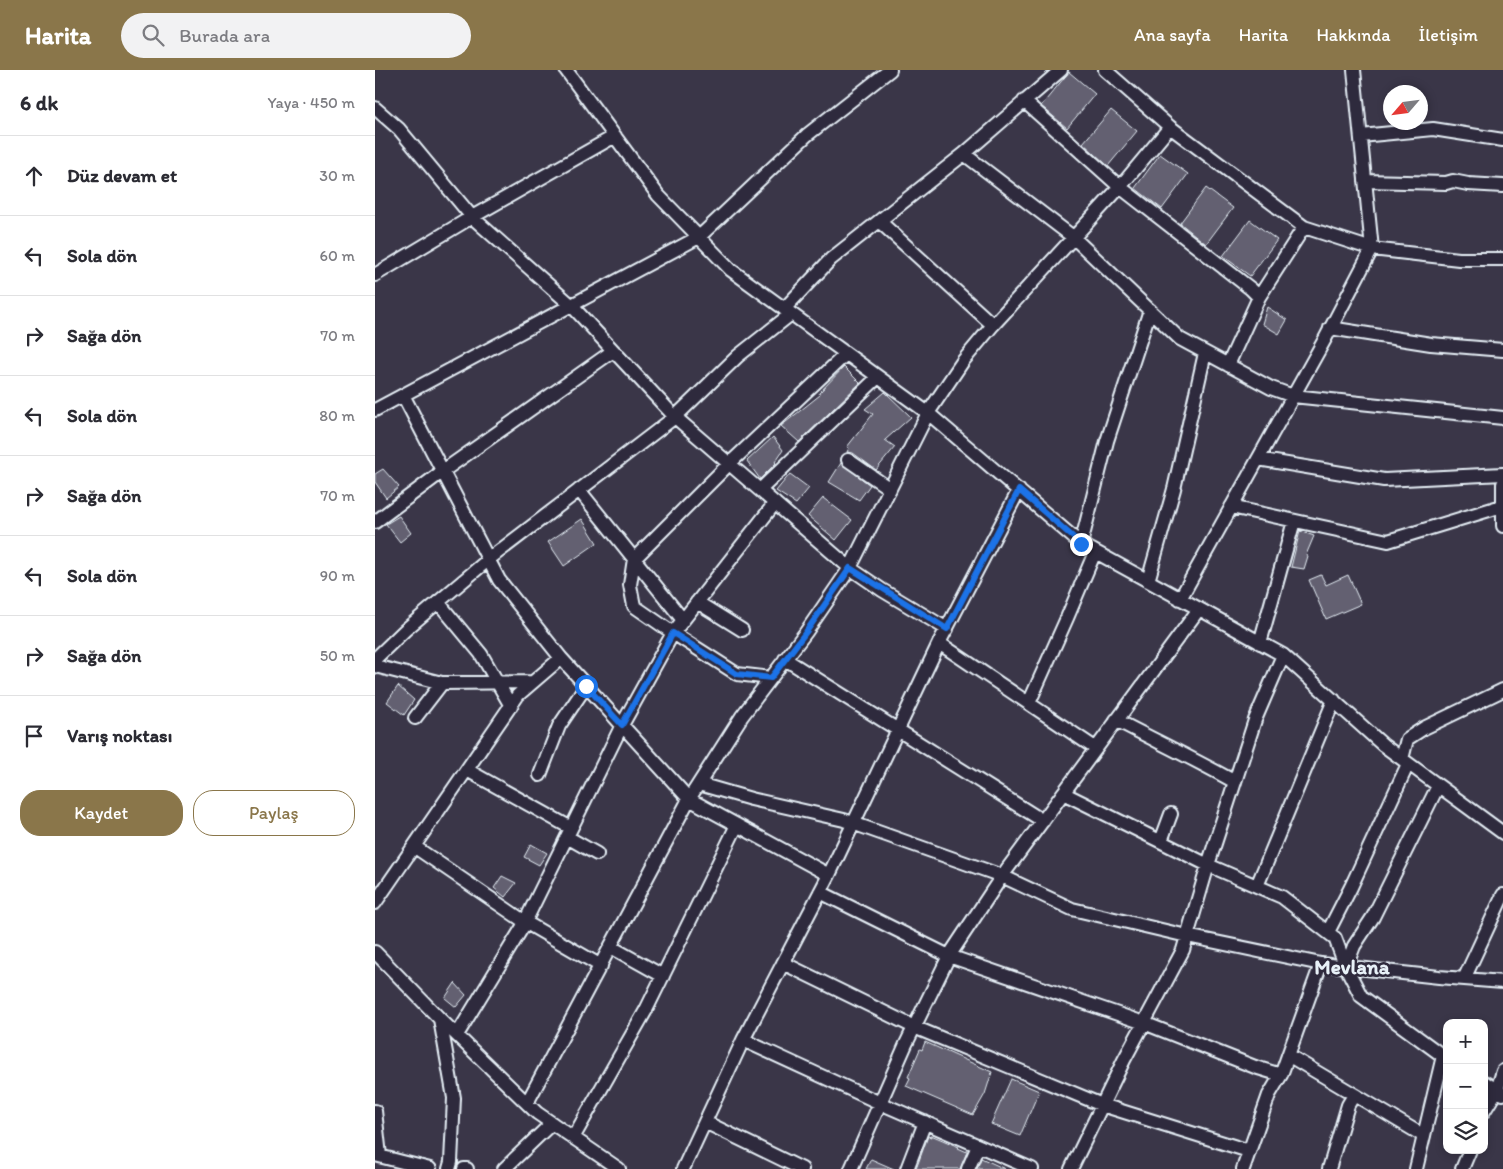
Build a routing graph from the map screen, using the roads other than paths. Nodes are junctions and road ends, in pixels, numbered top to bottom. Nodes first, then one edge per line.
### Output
1 (567, 70) edge
2 (890, 70) edge
3 (1061, 70) edge
4 (1105, 70) edge
5 (1354, 70) edge
6 (1024, 102) junction
7 (375, 108) edge
8 (1170, 127) junction
9 (615, 136) junction
10 (1361, 136) junction
11 (1503, 140) edge
12 (964, 154) junction
13 (1365, 181) junction
14 (1503, 186) edge
15 (1119, 187) junction
16 (472, 217) junction
17 (879, 221) junction
18 (1304, 227) junction
19 (699, 237) junction
20 (1073, 237) junction
21 (1372, 249) junction
22 (1503, 259) edge
23 (375, 275) edge
24 (1259, 297) junction
25 (571, 305) junction
26 (1150, 310) junction
27 (788, 312) junction
28 (993, 325) junction
29 (1330, 328) junction
30 (1503, 350) edge
31 (613, 351) junction
32 (1205, 353) junction
33 (846, 354) junction
34 (1227, 365) junction
35 (878, 377) junction
36 (403, 395) junction
37 (1293, 396) junction
38 (375, 410) edge
39 (928, 413) junction
40 (675, 417) junction
41 (1503, 418) edge
42 (1259, 459) junction
43 (848, 460) dead end
44 (729, 464) junction
45 (443, 472) junction
46 (1503, 474) edge
47 (1503, 484) edge
48 (890, 489) junction
49 (579, 490) junction
50 (760, 490) junction
51 (1019, 490) junction
52 (775, 503) junction
53 (1502, 506) edge
54 (1231, 507) junction
55 (1294, 521) junction
56 (375, 522) edge
57 (1503, 526) edge
58 (1081, 544) junction
59 (1095, 552) junction
60 (489, 559) junction
61 (634, 559) junction
62 (850, 568) junction
63 (1148, 581) junction
64 (1180, 599) junction
65 (438, 602) junction
66 (697, 602) junction
67 (1199, 609) junction
68 (683, 620) junction
69 (947, 629) junction
70 (742, 630) dead end
71 (673, 633) junction
72 (939, 643) junction
73 (1261, 643) junction
74 (1283, 656) junction
75 (561, 658) junction
76 (375, 659) edge
77 (785, 659) junction
78 (375, 666) edge
79 (771, 678) junction
80 (497, 682) junction
81 (533, 682) junction
82 (442, 683) junction
83 (586, 686) junction
84 (1503, 690) edge
85 (1333, 700) junction
86 (1029, 703) junction
87 (511, 706) junction
88 (415, 718) dead end
89 (1117, 720) junction
90 (622, 725) junction
91 (898, 730) junction
92 (1095, 748) junction
93 (1405, 761) junction
94 (467, 770) junction
95 (540, 775) dead end
96 (1235, 782) junction
97 (699, 784) junction
98 (1438, 786) junction
99 (1063, 793) junction
100 (689, 799) junction
101 (1171, 814) dead end
102 (1043, 821) junction
103 (737, 825) junction
104 (853, 825) junction
105 (1502, 830) edge
106 (569, 833) junction
107 (1161, 841) junction
108 (415, 847) junction
109 (597, 854) dead end
110 (1208, 865) junction
111 (829, 875) junction
112 (1002, 876) junction
113 (1257, 886) junction
114 (820, 892) junction
115 (1503, 895) edge
116 (375, 903) edge
117 (525, 922) junction
118 (1328, 932) junction
119 (1187, 936) junction
120 (611, 946) junction
121 (949, 956) junction
122 (377, 958) edge
123 (783, 963) junction
124 (1321, 964) junction
125 (601, 966) junction
126 (1346, 967) junction
127 (663, 976) junction
128 (1464, 979) junction
129 (1503, 982) edge
130 (441, 1019) junction
131 (1144, 1023) junction
132 (914, 1027) junction
133 (457, 1034) junction
134 (743, 1040) junction
135 (1288, 1055) junction
136 (1443, 1056) edge
137 (1443, 1064) edge
138 (1503, 1071) edge
139 (1281, 1075) junction
140 (1488, 1084) edge
141 (1500, 1092) edge
142 (1353, 1095) junction
143 (527, 1103) junction
144 (880, 1103) junction
145 (1102, 1105) junction
146 (1486, 1109) edge
147 (375, 1111) edge
148 (705, 1122) junction
149 (925, 1122) junction
150 (552, 1123) junction
151 (1424, 1136) junction
152 (573, 1138) junction
153 (979, 1146) junction
154 (1249, 1151) junction
155 (1468, 1154) edge
156 (377, 1155) edge
157 (1013, 1165) edge
158 (430, 1169) edge
159 (449, 1169) edge
160 (504, 1169) edge
161 (619, 1169) edge
162 (683, 1169) edge
163 (802, 1169) edge
164 (851, 1169) edge
165 (907, 1169) edge
166 (968, 1169) edge
167 (1032, 1169) edge
168 (1071, 1169) edge
169 (1243, 1169) edge
170 (1329, 1169) edge
171 (1416, 1169) edge
172 (1463, 1169) edge

1 - 9 street
2 - 19 street
3 - 6 street
4 - 8 street
5 - 10 street
6 - 12 street
6 - 15 street
7 - 16 street
8 - 15 street
8 - 18 street
9 - 16 street
9 - 19 street
10 - 11 street
10 - 13 street
12 - 17 street
12 - 20 street
13 - 14 street
13 - 21 street
15 - 20 street
15 - 24 street
16 - 23 street
16 - 25 street
17 - 27 street
17 - 28 street
18 - 21 street
18 - 24 street
19 - 25 street
19 - 27 street
20 - 26 street
20 - 28 street
21 - 22 street
21 - 29 street
24 - 34 street
25 - 31 street
25 - 36 street
26 - 32 street
26 - 58 street
27 - 33 street
27 - 40 street
28 - 39 street
29 - 30 street
29 - 37 street
31 - 40 street
31 - 45 street
32 - 34 street
32 - 63 street
33 - 35 street
33 - 44 street
34 - 37 street
35 - 39 street
35 - 50 street
36 - 38 street
36 - 45 street
37 - 41 street
37 - 42 street
39 - 48 street
39 - 51 street
40 - 44 street
40 - 49 street
42 - 46 street
42 - 54 street
43 - 48 street
44 - 50 street
44 - 61 street
45 - 56 street
45 - 60 street
47 - 53 street
48 - 62 street
49 - 60 street
49 - 61 street
50 - 52 street
51 - 58 street
51 - 69 street
52 - 62 street
52 - 66 street
53 - 55 street
53 - 57 street
54 - 55 street
54 - 64 street
55 - 73 street
58 - 59 street
59 - 63 street
59 - 86 street
60 - 65 street
60 - 75 street
61 - 68 street
61 - 71 street
62 - 69 street
62 - 77 street
63 - 64 street
64 - 67 street
65 - 76 street
65 - 80 street
66 - 68 street
66 - 70 street
67 - 73 street
67 - 89 street
68 - 71 street
69 - 72 street
71 - 79 street
71 - 90 street
72 - 86 street
72 - 91 street
73 - 74 street
74 - 85 street
74 - 96 street
75 - 81 street
75 - 83 street
77 - 79 street
77 - 91 street
78 - 82 street
79 - 97 street
80 - 81 street
80 - 82 street
80 - 87 street
81 - 87 street
82 - 88 street
83 - 90 street
83 - 95 street
84 - 93 street
85 - 93 street
85 - 113 street
86 - 92 street
87 - 94 street
89 - 92 street
89 - 96 street
90 - 100 street
90 - 106 street
91 - 102 street
91 - 104 street
92 - 99 street
93 - 98 street
93 - 118 street
94 - 106 street
94 - 108 street
96 - 110 street
97 - 100 street
97 - 104 street
98 - 105 street
98 - 126 street
99 - 102 street
99 - 107 street
100 - 103 street
100 - 120 street
101 - 107 street
102 - 112 street
103 - 111 street
103 - 127 street
104 - 111 street
104 - 112 street
106 - 109 street
106 - 117 street
107 - 110 street
108 - 116 street
108 - 117 street
110 - 113 street
110 - 119 street
111 - 114 street
112 - 119 street
112 - 121 street
113 - 118 street
114 - 121 street
114 - 123 street
115 - 128 street
117 - 125 street
117 - 133 street
118 - 126 street
119 - 124 street
119 - 131 street
120 - 125 street
120 - 127 street
121 - 131 street
121 - 132 street
122 - 130 street
123 - 132 street
123 - 134 street
124 - 126 street
124 - 135 street
125 - 143 street
126 - 128 street
126 - 136 street
127 - 152 street
128 - 129 street
130 - 133 street
130 - 159 street
131 - 139 street
131 - 145 street
132 - 144 street
132 - 145 street
133 - 143 street
134 - 144 street
134 - 148 street
135 - 139 street
135 - 142 street
137 - 151 street
138 - 141 street
139 - 154 street
140 - 141 street
141 - 146 street
142 - 151 street
142 - 170 street
143 - 150 street
144 - 149 street
144 - 164 street
145 - 154 street
145 - 168 street
147 - 156 street
148 - 162 street
148 - 163 street
149 - 153 street
149 - 165 street
150 - 152 street
150 - 160 street
151 - 171 street
152 - 161 street
153 - 157 street
153 - 166 street
154 - 169 street
155 - 172 street
156 - 158 street
157 - 167 street

